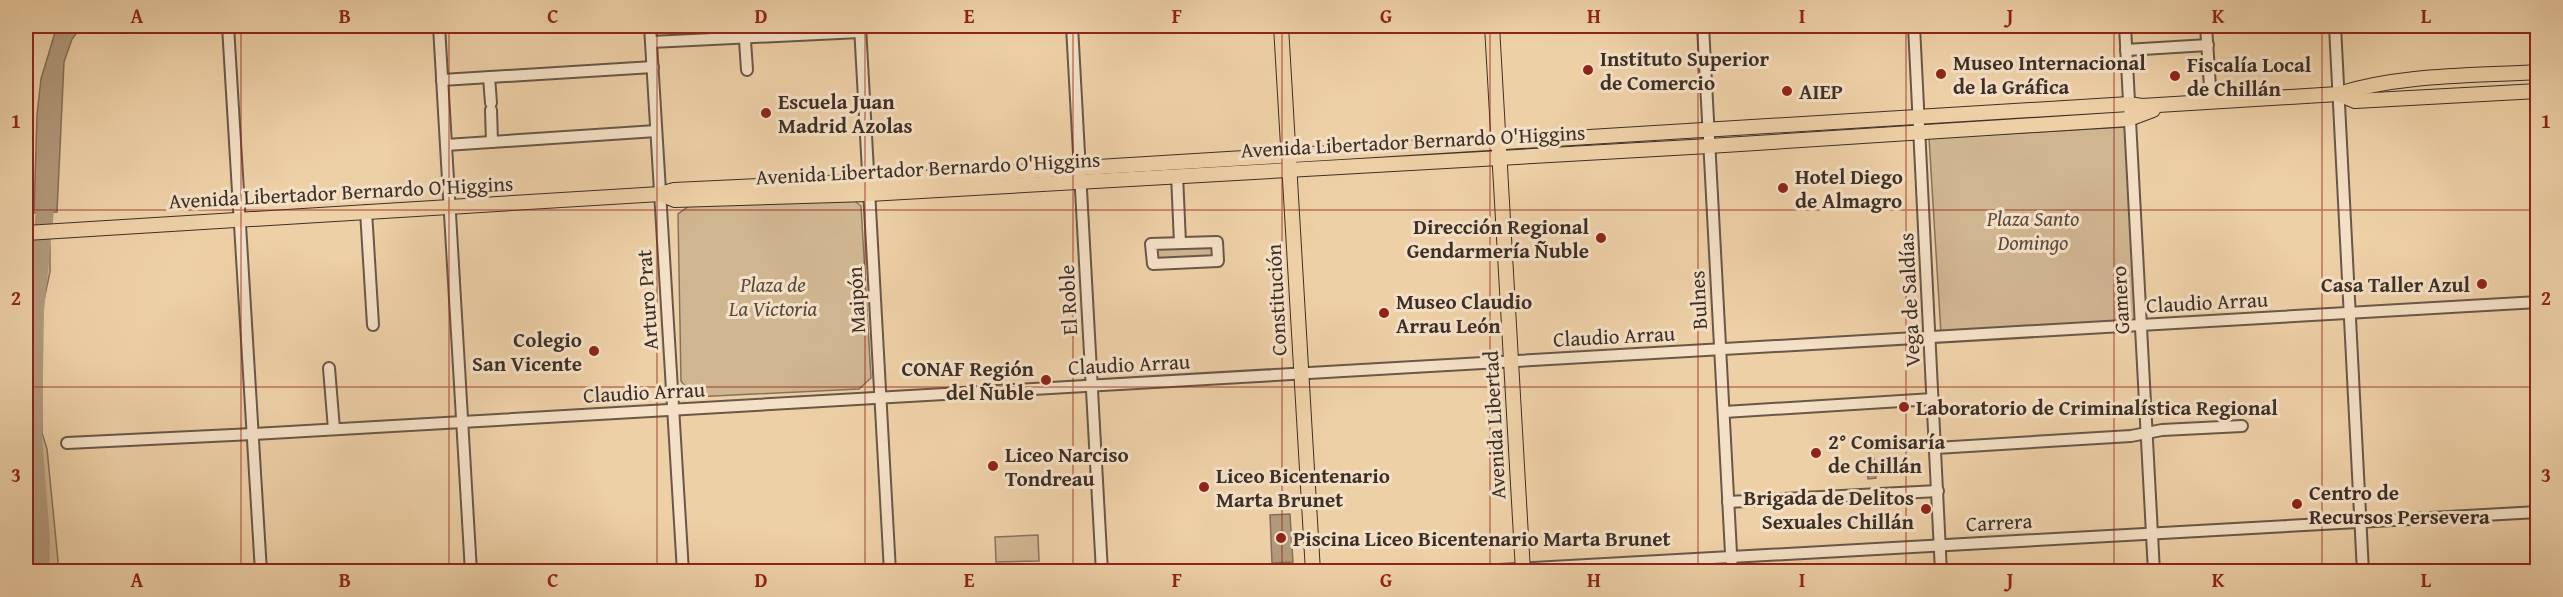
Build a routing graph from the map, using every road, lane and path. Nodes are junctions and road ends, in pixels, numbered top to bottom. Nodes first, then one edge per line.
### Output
1 (228, 26) edge
2 (439, 26) edge
3 (650, 26) edge
4 (744, 26) edge
5 (1072, 26) edge
6 (1281, 26) edge
7 (1492, 26) edge
8 (1703, 26) edge
9 (1914, 26) edge
10 (2125, 26) edge
11 (2206, 26) edge
12 (2223, 26) edge
13 (2335, 26) edge
14 (860, 29) edge
15 (745, 38) junction
16 (651, 42) junction
17 (2208, 45) junction
18 (2126, 50) junction
19 (653, 67) junction
20 (747, 70) dead end
21 (2538, 72) edge
22 (489, 77) junction
23 (442, 80) junction
24 (2538, 91) edge
25 (2338, 94) junction
26 (2211, 102) junction
27 (2129, 104) junction
28 (2167, 105) junction
29 (1918, 117) junction
30 (2129, 119) junction
31 (1708, 130) junction
32 (656, 131) junction
33 (1919, 132) junction
34 (492, 142) junction
35 (1498, 142) junction
36 (446, 145) junction
37 (1709, 146) junction
38 (1500, 158) junction
39 (1289, 162) junction
40 (1080, 174) junction
41 (1177, 175) junction
42 (869, 187) junction
43 (660, 195) junction
44 (449, 206) junction
45 (366, 211) junction
46 (240, 219) junction
47 (26, 233) edge
48 (1180, 243) junction
49 (2538, 302) edge
50 (2350, 313) junction
51 (374, 325) dead end
52 (2140, 325) junction
53 (1930, 337) junction
54 (1720, 350) junction
55 (1511, 362) junction
56 (329, 368) dead end
57 (1301, 374) junction
58 (1092, 386) junction
59 (881, 398) junction
60 (1934, 399) junction
61 (673, 410) junction
62 (1724, 412) junction
63 (463, 422) junction
64 (2242, 426) dead end
65 (334, 429) junction
66 (2146, 433) junction
67 (254, 434) junction
68 (67, 442) dead end
69 (1936, 448) junction
70 (1938, 491) junction
71 (1728, 502) junction
72 (2538, 512) edge
73 (2360, 521) junction
74 (2151, 533) junction
75 (1940, 545) junction
76 (1731, 556) junction
77 (1523, 570) edge
78 (261, 572) edge
79 (471, 572) edge
80 (682, 572) edge
81 (890, 572) edge
82 (1102, 572) edge
83 (1312, 572) edge
84 (1463, 572) edge
85 (1732, 572) edge
86 (1941, 572) edge
87 (2154, 572) edge
88 (2363, 572) edge

1 - 46 street
2 - 23 street
3 - 16 street, Arturo Prat
4 - 15 street
5 - 40 street, El Roble
6 - 39 main road, Constitución
7 - 35 main road, Avenida Libertad
8 - 31 street, Bulnes
9 - 29 street, Vega de Saldías
10 - 18 street, Gamero
11 - 12 street
11 - 17 street
13 - 25 street
14 - 15 street
14 - 42 street, Maipón
15 - 16 street
15 - 20 street
16 - 19 street, Arturo Prat
17 - 18 street
17 - 26 street
18 - 27 street, Gamero
19 - 22 street
19 - 32 street, Arturo Prat
21 - 25 main road, Avenida Libertador Bernardo O'Higgins
22 - 23 street
22 - 34 street
23 - 36 street
24 - 25 main road, Avenida Libertador Bernardo O'Higgins
25 - 26 main road, Avenida Libertador Bernardo O'Higgins
25 - 50 street
26 - 28 main road, Avenida Libertador Bernardo O'Higgins
27 - 28 main road, Avenida Libertador Bernardo O'Higgins
27 - 29 main road, Avenida Libertador Bernardo O'Higgins
27 - 30 street, Gamero
28 - 30 main road, Avenida Libertador Bernardo O'Higgins
29 - 31 main road, Avenida Libertador Bernardo O'Higgins
29 - 33 street, Vega de Saldías
30 - 33 main road, Avenida Libertador Bernardo O'Higgins
30 - 52 street, Gamero
31 - 35 main road, Avenida Libertador Bernardo O'Higgins
31 - 37 street, Bulnes
32 - 34 street
32 - 43 street, Arturo Prat
33 - 37 main road, Avenida Libertador Bernardo O'Higgins
33 - 53 street, Vega de Saldías
34 - 36 street
35 - 38 main road, Avenida Libertad
35 - 39 main road, Avenida Libertador Bernardo O'Higgins
36 - 44 street
37 - 38 main road, Avenida Libertador Bernardo O'Higgins
37 - 54 street, Bulnes
38 - 39 main road, Avenida Libertador Bernardo O'Higgins
38 - 55 main road, Avenida Libertad
39 - 40 main road, Avenida Libertador Bernardo O'Higgins
39 - 41 main road, Avenida Libertador Bernardo O'Higgins
39 - 57 main road, Constitución
40 - 41 main road, Avenida Libertador Bernardo O'Higgins
40 - 42 main road, Avenida Libertador Bernardo O'Higgins
40 - 58 street, El Roble
41 - 48 street
42 - 43 main road, Avenida Libertador Bernardo O'Higgins
42 - 59 street, Maipón
43 - 44 main road, Avenida Libertador Bernardo O'Higgins
43 - 61 street, Arturo Prat
44 - 45 main road, Avenida Libertador Bernardo O'Higgins
44 - 63 street
45 - 46 main road, Avenida Libertador Bernardo O'Higgins
45 - 51 street
46 - 47 main road, Avenida Libertador Bernardo O'Higgins
46 - 67 street
48 - 48 street
49 - 50 street, Claudio Arrau
50 - 52 street, Claudio Arrau
50 - 73 street
52 - 53 street, Claudio Arrau
52 - 66 street, Gamero
53 - 54 street, Claudio Arrau
53 - 60 street, Vega de Saldías
54 - 55 street, Claudio Arrau
54 - 62 street, Bulnes
55 - 57 street, Claudio Arrau
55 - 77 main road, Avenida Libertad
56 - 65 street
57 - 58 street, Claudio Arrau
57 - 83 main road, Constitución
58 - 59 street, Claudio Arrau
58 - 82 street, El Roble
59 - 61 street, Claudio Arrau
59 - 81 street, Maipón
60 - 62 street
60 - 69 street, Vega de Saldías
61 - 63 street, Claudio Arrau
61 - 80 street, Arturo Prat
62 - 71 street, Bulnes
63 - 65 street, Claudio Arrau
63 - 79 street
64 - 66 street
65 - 67 street, Claudio Arrau
66 - 69 street
66 - 74 street, Gamero
67 - 68 street, Claudio Arrau
67 - 78 street
69 - 70 street, Vega de Saldías
70 - 71 street
70 - 75 street, Vega de Saldías
71 - 76 street, Bulnes
72 - 73 street, Carrera
73 - 74 street, Carrera
73 - 88 street
74 - 75 street, Carrera
74 - 87 street, Gamero
75 - 76 street, Carrera
75 - 86 street, Vega de Saldías
76 - 77 street, Carrera
76 - 85 street, Bulnes
77 - 84 street, Carrera

